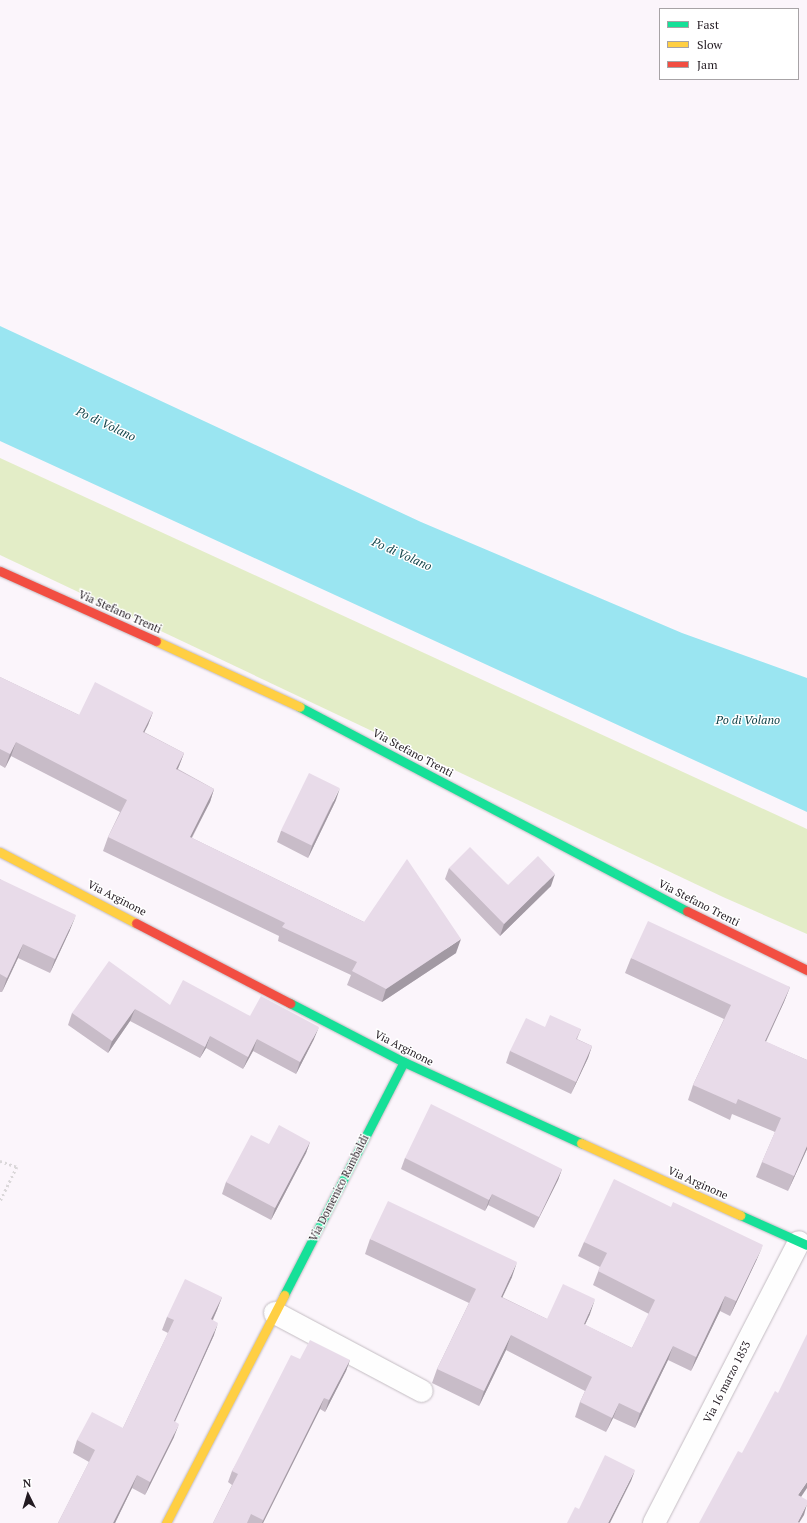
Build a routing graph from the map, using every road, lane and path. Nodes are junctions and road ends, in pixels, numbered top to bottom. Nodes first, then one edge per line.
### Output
1 (0, 571) edge
2 (0, 852) edge
3 (807, 970) edge
4 (404, 1062) junction
5 (0, 1161) edge
6 (0, 1202) edge
7 (803, 1243) edge
8 (274, 1313) junction
9 (422, 1391) dead end
10 (166, 1523) edge
11 (654, 1523) edge

1 - 3 street, Via Stefano Trenti
2 - 4 street, Via Arginone
4 - 7 street, Via Arginone
4 - 8 street, Via Domenico Rambaldi
5 - 6 path
7 - 11 street, Via 16 marzo 1853
8 - 9 street
8 - 10 street, Via Domenico Rambaldi

